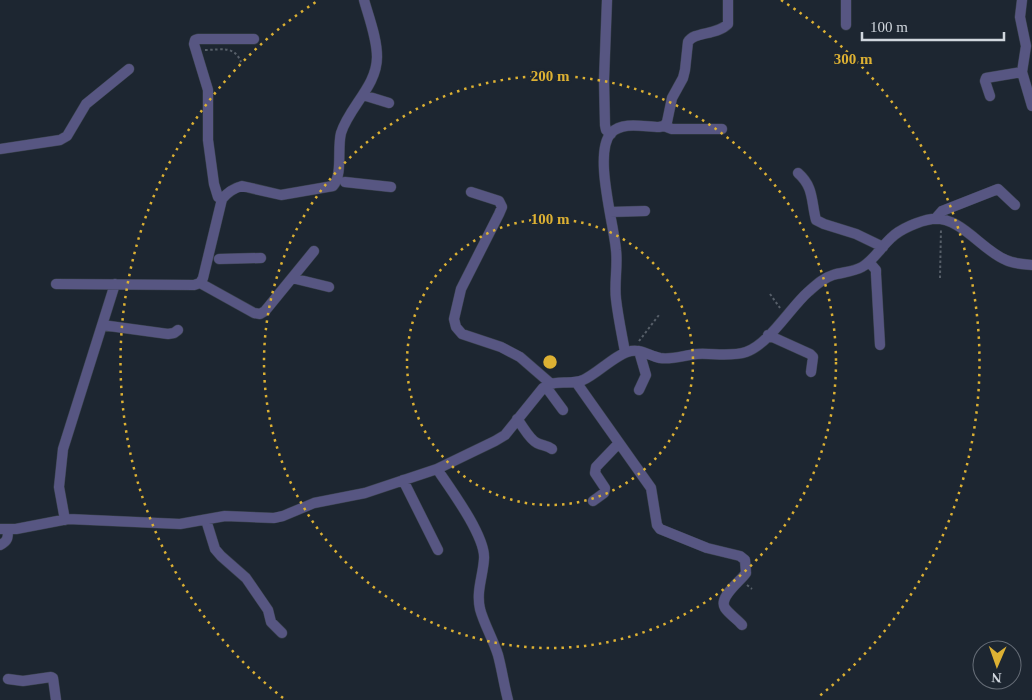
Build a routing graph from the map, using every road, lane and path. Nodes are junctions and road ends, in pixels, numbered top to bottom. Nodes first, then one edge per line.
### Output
1 (364, 0) edge
2 (607, 0) edge
3 (728, 0) edge
4 (846, 0) edge
5 (1022, 0) edge
6 (846, 25) dead end
7 (254, 39) dead end
8 (196, 50) junction
9 (241, 62) dead end
10 (130, 69) dead end
11 (1022, 72) junction
12 (363, 95) junction
13 (990, 96) dead end
14 (390, 103) dead end
15 (1032, 106) edge
16 (664, 126) junction
17 (722, 129) dead end
18 (611, 134) junction
19 (0, 149) edge
20 (798, 173) dead end
21 (341, 182) junction
22 (391, 187) dead end
23 (471, 192) dead end
24 (222, 199) junction
25 (1015, 205) dead end
26 (645, 211) dead end
27 (610, 212) junction
28 (938, 219) junction
29 (883, 247) junction
30 (314, 250) dead end
31 (261, 258) dead end
32 (213, 259) junction
33 (870, 262) junction
34 (1032, 265) edge
35 (292, 278) junction
36 (940, 278) dead end
37 (200, 283) junction
38 (56, 284) dead end
39 (115, 284) junction
40 (329, 287) dead end
41 (770, 294) dead end
42 (659, 315) dead end
43 (786, 316) junction
44 (102, 325) junction
45 (178, 330) dead end
46 (768, 335) junction
47 (880, 345) dead end
48 (632, 351) junction
49 (811, 372) dead end
50 (576, 382) junction
51 (548, 385) junction
52 (638, 390) dead end
53 (563, 410) dead end
54 (518, 419) junction
55 (618, 444) junction
56 (552, 449) dead end
57 (436, 469) junction
58 (402, 480) junction
59 (593, 501) dead end
60 (65, 520) junction
61 (206, 520) junction
62 (4, 529) edge
63 (0, 545) edge
64 (438, 550) dead end
65 (742, 624) dead end
66 (282, 633) dead end
67 (8, 679) dead end
68 (56, 700) edge
69 (508, 700) edge

1 - 12 street
2 - 18 street
3 - 16 street
4 - 6 street
5 - 11 street
7 - 8 street
8 - 9 path
8 - 24 street
10 - 19 street
11 - 13 street
11 - 15 street
12 - 14 street
12 - 21 street
16 - 17 street
16 - 18 street
18 - 27 street
20 - 29 street
21 - 22 street
21 - 24 street
23 - 51 street
24 - 32 street
25 - 28 street
26 - 27 street
27 - 48 street
28 - 29 street
28 - 34 street
28 - 36 path
29 - 33 street
30 - 35 street
31 - 32 street
32 - 37 street
33 - 43 street
33 - 47 street
35 - 37 street
35 - 40 street
37 - 39 street
38 - 39 street
39 - 44 street
41 - 43 path
42 - 48 path
43 - 46 street
44 - 45 street
44 - 60 street
46 - 48 street
46 - 49 street
48 - 50 street
48 - 52 street
50 - 51 street
50 - 55 street
51 - 53 street
51 - 54 street
54 - 56 street
54 - 57 street
55 - 59 street
55 - 65 street
57 - 58 street
57 - 69 street
58 - 61 street
58 - 64 street
60 - 61 street
60 - 62 street
61 - 66 street
62 - 63 street
67 - 68 street

